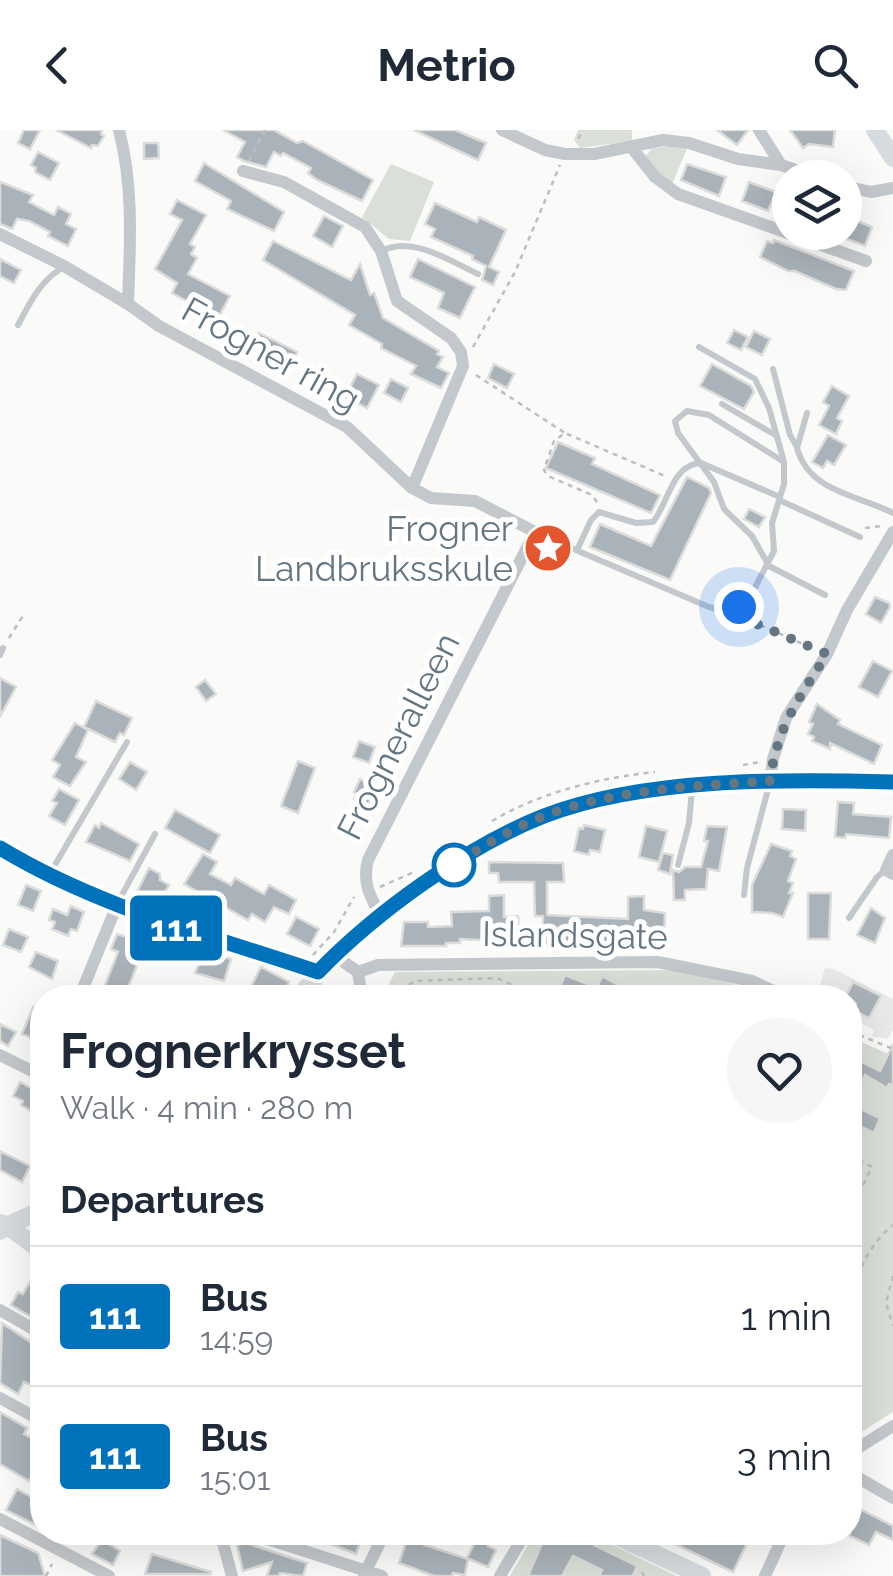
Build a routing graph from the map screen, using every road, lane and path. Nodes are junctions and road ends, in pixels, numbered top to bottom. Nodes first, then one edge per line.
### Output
1 (119, 130) edge
2 (265, 130) edge
3 (502, 130) edge
4 (758, 130) edge
5 (632, 148) junction
6 (565, 154) junction
7 (778, 160) edge
8 (772, 163) edge
9 (243, 171) joint
10 (893, 188) edge
11 (862, 190) edge
12 (0, 234) edge
13 (381, 251) junction
14 (866, 260) dead end
15 (64, 266) junction
16 (478, 274) dead end
17 (128, 304) junction
18 (18, 325) dead end
19 (699, 347) dead end
20 (463, 366) junction
21 (773, 369) dead end
22 (722, 404) dead end
23 (808, 413) dead end
24 (564, 433) junction
25 (777, 436) junction
26 (797, 448) junction
27 (784, 462) junction
28 (702, 463) junction
29 (675, 480) junction
30 (412, 488) junction
31 (780, 498) junction
32 (599, 512) junction
33 (893, 512) edge
34 (893, 529) edge
35 (534, 532) junction
36 (860, 537) joint
37 (577, 550) junction
38 (887, 559) edge
39 (769, 566) junction
40 (825, 595) dead end
41 (731, 613) junction
42 (24, 614) dead end
43 (2, 652) edge
44 (827, 654) junction
45 (127, 742) dead end
46 (770, 781) junction
47 (893, 782) edge
48 (692, 788) junction
49 (156, 834) dead end
50 (0, 848) edge
51 (893, 855) edge
52 (678, 865) dead end
53 (889, 872) edge
54 (49, 876) junction
55 (367, 890) junction
56 (744, 895) dead end
57 (116, 906) junction
58 (381, 916) junction
59 (849, 918) dead end
60 (334, 955) junction
61 (310, 969) junction
62 (358, 972) junction
63 (85, 985) edge
64 (303, 985) edge
65 (360, 985) edge
66 (409, 985) edge
67 (512, 985) edge
68 (762, 985) edge
69 (862, 1036) edge
70 (893, 1049) edge
71 (0, 1054) edge
72 (30, 1070) edge
73 (862, 1162) edge
74 (862, 1187) edge
75 (30, 1216) edge
76 (893, 1225) edge
77 (2, 1226) edge
78 (30, 1244) edge
79 (862, 1265) edge
80 (893, 1276) edge
81 (0, 1310) edge
82 (893, 1326) edge
83 (30, 1327) edge
84 (0, 1398) edge
85 (30, 1414) edge
86 (893, 1426) edge
87 (862, 1445) edge
88 (862, 1479) edge
89 (893, 1498) edge
90 (0, 1520) edge
91 (30, 1537) edge
92 (45, 1545) edge
93 (223, 1545) edge
94 (284, 1545) edge
95 (378, 1545) edge
96 (518, 1545) edge
97 (636, 1545) edge
98 (779, 1545) edge
99 (58, 1552) junction
100 (229, 1573) edge
101 (365, 1573) edge
102 (46, 1576) edge
103 (109, 1576) edge
104 (382, 1576) edge
105 (500, 1576) edge
106 (702, 1576) edge
107 (765, 1576) edge

1 - 17 street, Frogner ring
2 - 9 path
3 - 6 street
4 - 7 street
5 - 6 street
5 - 8 street
5 - 14 street
6 - 20 path
9 - 13 street
10 - 11 street
12 - 15 street
13 - 16 lane
13 - 20 street
15 - 17 street
15 - 18 lane
17 - 30 street, Frogner ring
19 - 25 lane
20 - 24 path
20 - 30 street
21 - 26 lane
22 - 25 lane
23 - 26 lane
24 - 29 path
24 - 32 path
25 - 27 lane
26 - 33 lane
27 - 28 lane
27 - 31 lane
28 - 29 lane
28 - 31 lane
28 - 39 lane
29 - 32 lane
30 - 35 street, Frogner ring
31 - 36 lane
31 - 39 lane
32 - 37 lane
34 - 36 path
34 - 38 street
35 - 37 lane
35 - 55 street, Frogneralleen
37 - 41 lane
38 - 44 street
39 - 40 lane
39 - 41 lane
41 - 44 path
42 - 43 path
44 - 46 street
45 - 54 lane
46 - 47 main road
46 - 48 main road
46 - 56 lane
48 - 52 lane
48 - 58 main road
49 - 57 lane
50 - 54 main road
51 - 53 street
53 - 59 lane
54 - 57 main road
55 - 58 street, Frogneralleen
55 - 61 path
57 - 61 main road
57 - 63 street
58 - 60 main road
60 - 61 main road
60 - 62 street
61 - 64 main road
62 - 65 street
62 - 68 street, Islandsgate
66 - 67 path
69 - 70 path
71 - 72 street
73 - 74 path
75 - 77 main road
76 - 79 path
77 - 78 main road
80 - 82 path
81 - 83 street
84 - 85 street
86 - 87 street
88 - 89 street
90 - 91 street
92 - 99 street
93 - 100 street
94 - 101 street
95 - 101 street
96 - 105 street
97 - 106 main road
98 - 107 street
99 - 102 path
99 - 103 street
101 - 104 street

